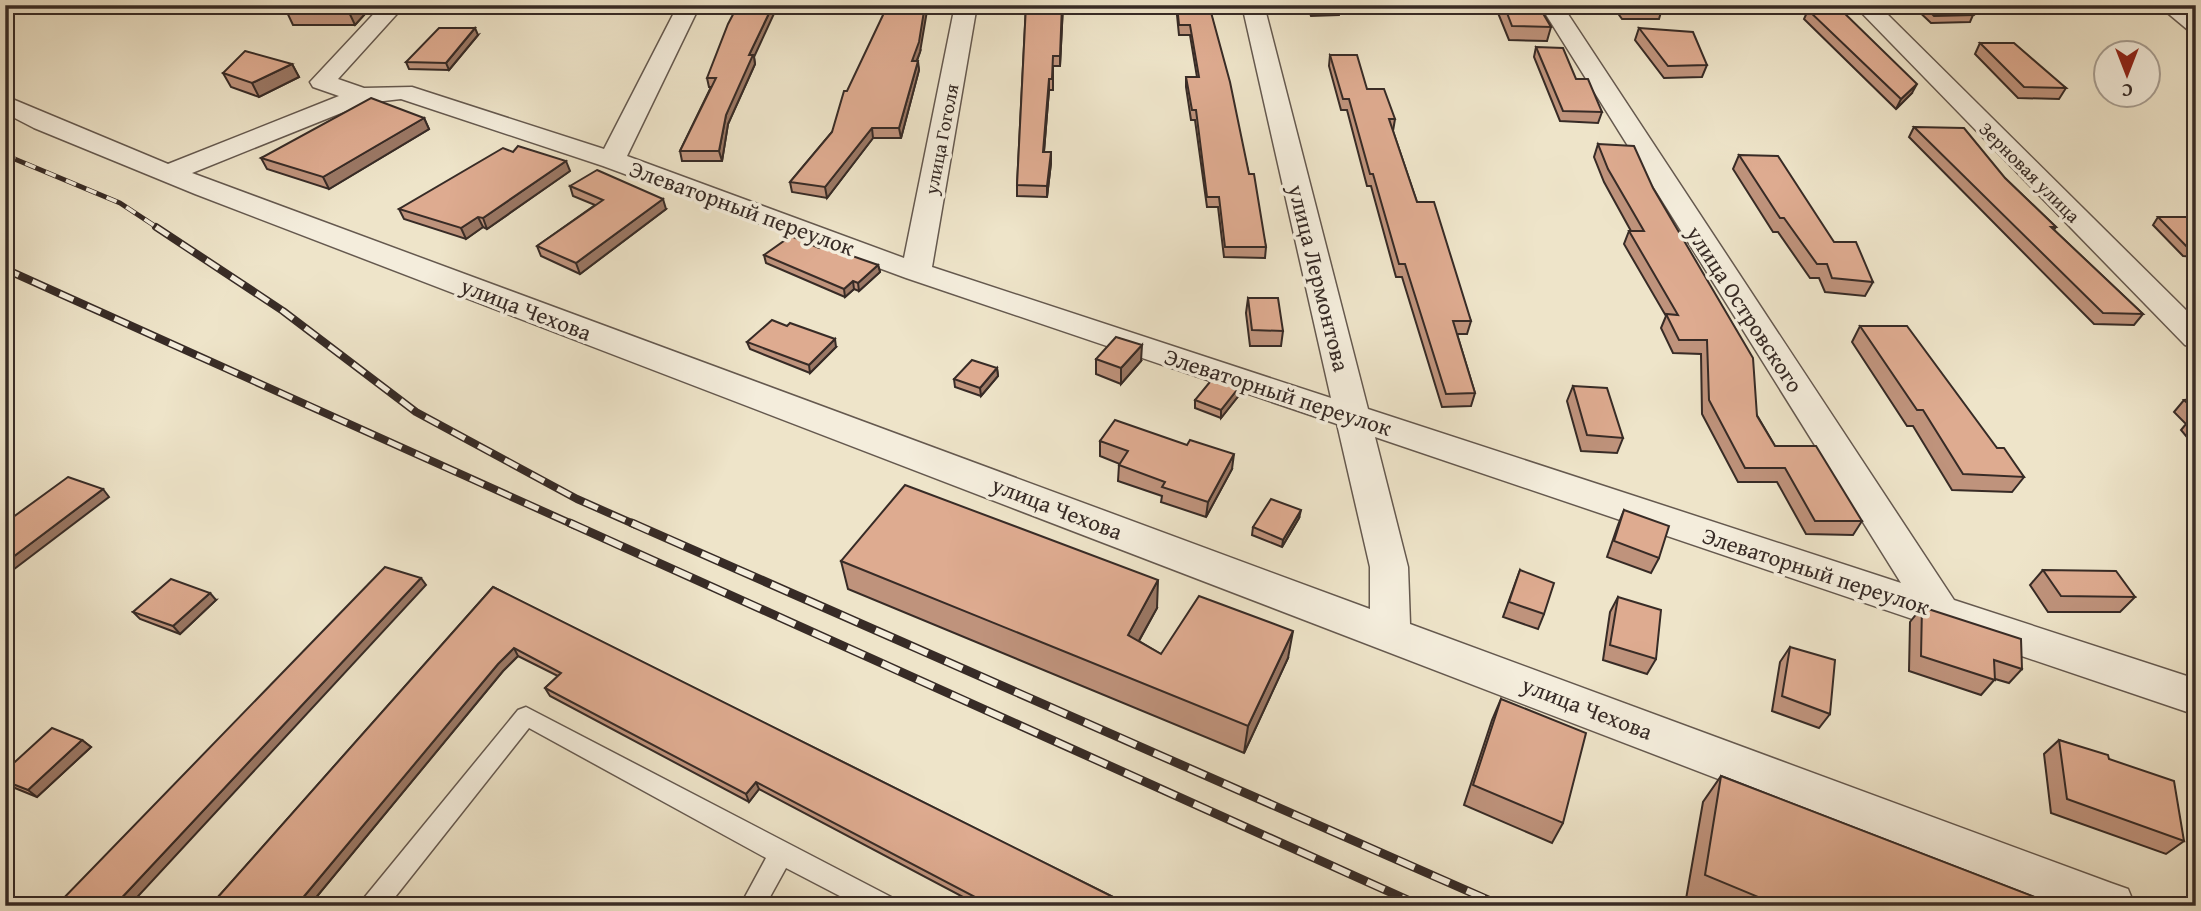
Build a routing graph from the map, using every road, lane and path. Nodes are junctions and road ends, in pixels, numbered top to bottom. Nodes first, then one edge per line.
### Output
1 (394, 5) edge
2 (689, 5) edge
3 (966, 5) edge
4 (1252, 5) edge
5 (1551, 5) edge
6 (1865, 5) edge
7 (2169, 5) edge
8 (2196, 24) edge
9 (362, 96) junction
10 (5, 103) edge
11 (611, 160) junction
12 (169, 173) junction
13 (916, 272) junction
14 (2196, 338) edge
15 (1353, 417) junction
16 (1940, 612) junction
17 (1390, 634) junction
18 (2196, 697) edge
19 (781, 854) junction
20 (373, 906) edge
21 (752, 906) edge
22 (884, 906) edge
23 (2111, 906) edge

1 - 9 street, Элеваторный переулок
2 - 11 street
3 - 13 street, улица Гоголя
4 - 15 street, улица Лермонтова
5 - 16 street, улица Островского
6 - 14 street, Зерновая улица
7 - 8 street
9 - 11 street, Элеваторный переулок
9 - 12 street, Элеваторный переулок
10 - 12 street, улица Чехова
11 - 13 street, Элеваторный переулок
12 - 17 street, улица Чехова
13 - 15 street, Элеваторный переулок
15 - 16 street, Элеваторный переулок
15 - 17 street, улица Лермонтова
16 - 18 street, Элеваторный переулок
17 - 23 street, улица Чехова
19 - 20 lane
19 - 21 lane
19 - 22 lane

